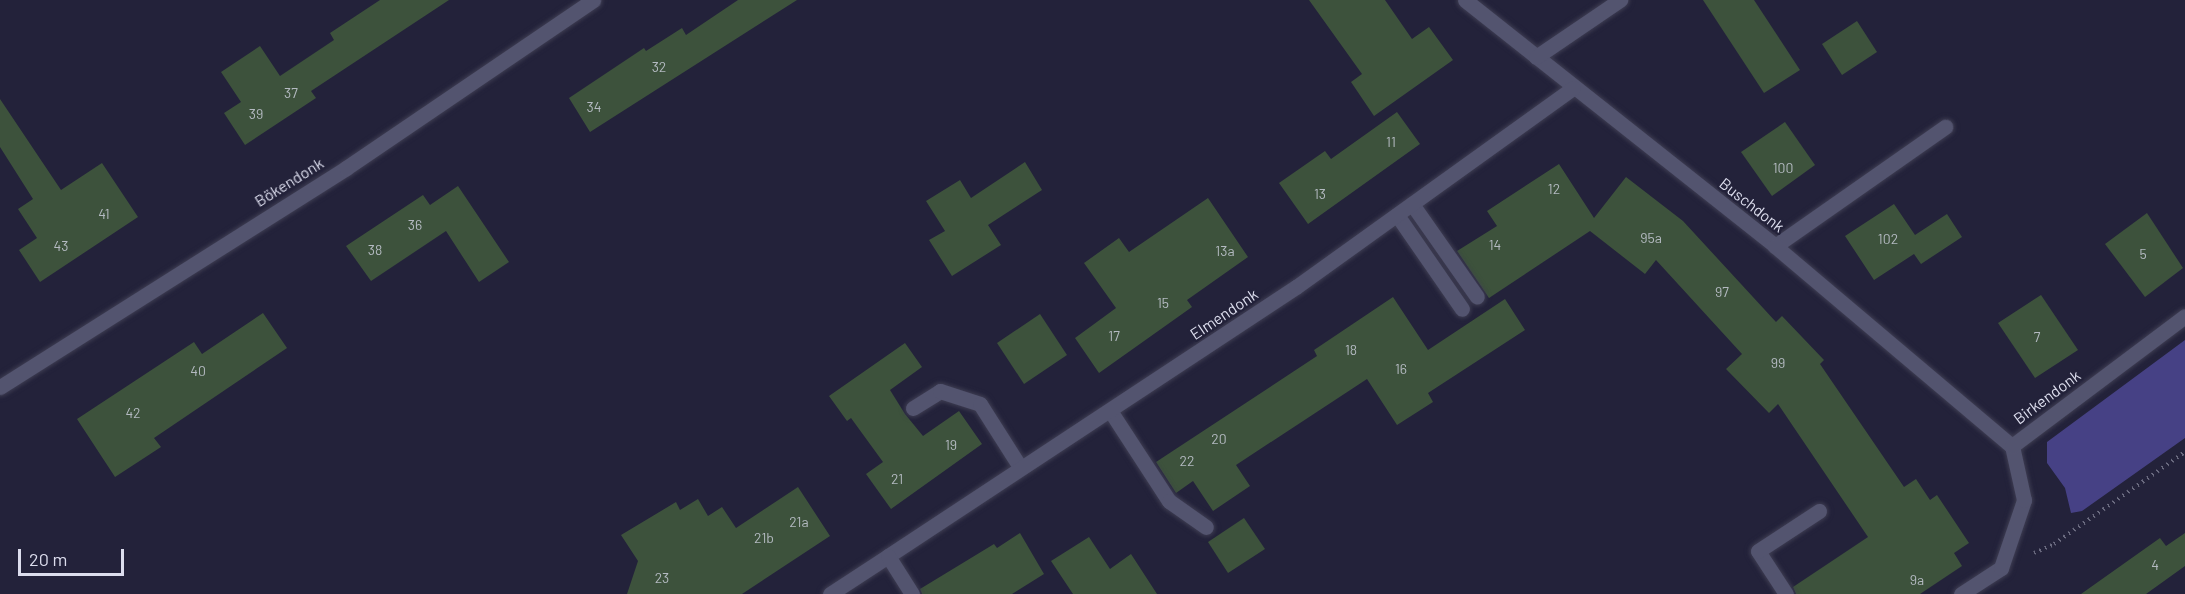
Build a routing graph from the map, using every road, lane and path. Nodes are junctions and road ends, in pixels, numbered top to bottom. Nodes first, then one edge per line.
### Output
1 (593, 0) edge
2 (1465, 0) edge
3 (1620, 0) edge
4 (1536, 57) junction
5 (1573, 88) junction
6 (1945, 127) dead end
7 (1412, 204) junction
8 (1397, 215) junction
9 (1775, 246) junction
10 (1477, 297) dead end
11 (1462, 309) dead end
12 (2185, 316) edge
13 (0, 387) edge
14 (913, 408) dead end
15 (1111, 412) junction
16 (2012, 446) junction
17 (2185, 452) edge
18 (1020, 467) junction
19 (1819, 511) dead end
20 (1206, 527) dead end
21 (888, 556) junction
22 (2001, 568) junction
23 (830, 594) edge
24 (912, 594) edge
25 (1786, 594) edge
26 (1961, 594) edge

1 - 13 street, Bökendonk
2 - 4 street, Buschdonk
3 - 4 street
4 - 5 street, Buschdonk
5 - 7 street, Elmendonk
5 - 9 street, Buschdonk
6 - 9 street
7 - 8 street, Elmendonk
7 - 10 street
8 - 11 street
8 - 15 street, Elmendonk
9 - 16 street, Buschdonk
12 - 16 street, Birkendonk
14 - 18 street
15 - 18 street, Elmendonk
15 - 20 street
16 - 22 street, Birkendonk
17 - 22 path
18 - 21 street, Elmendonk
19 - 25 street
21 - 23 street, Elmendonk
21 - 24 street
22 - 26 street

